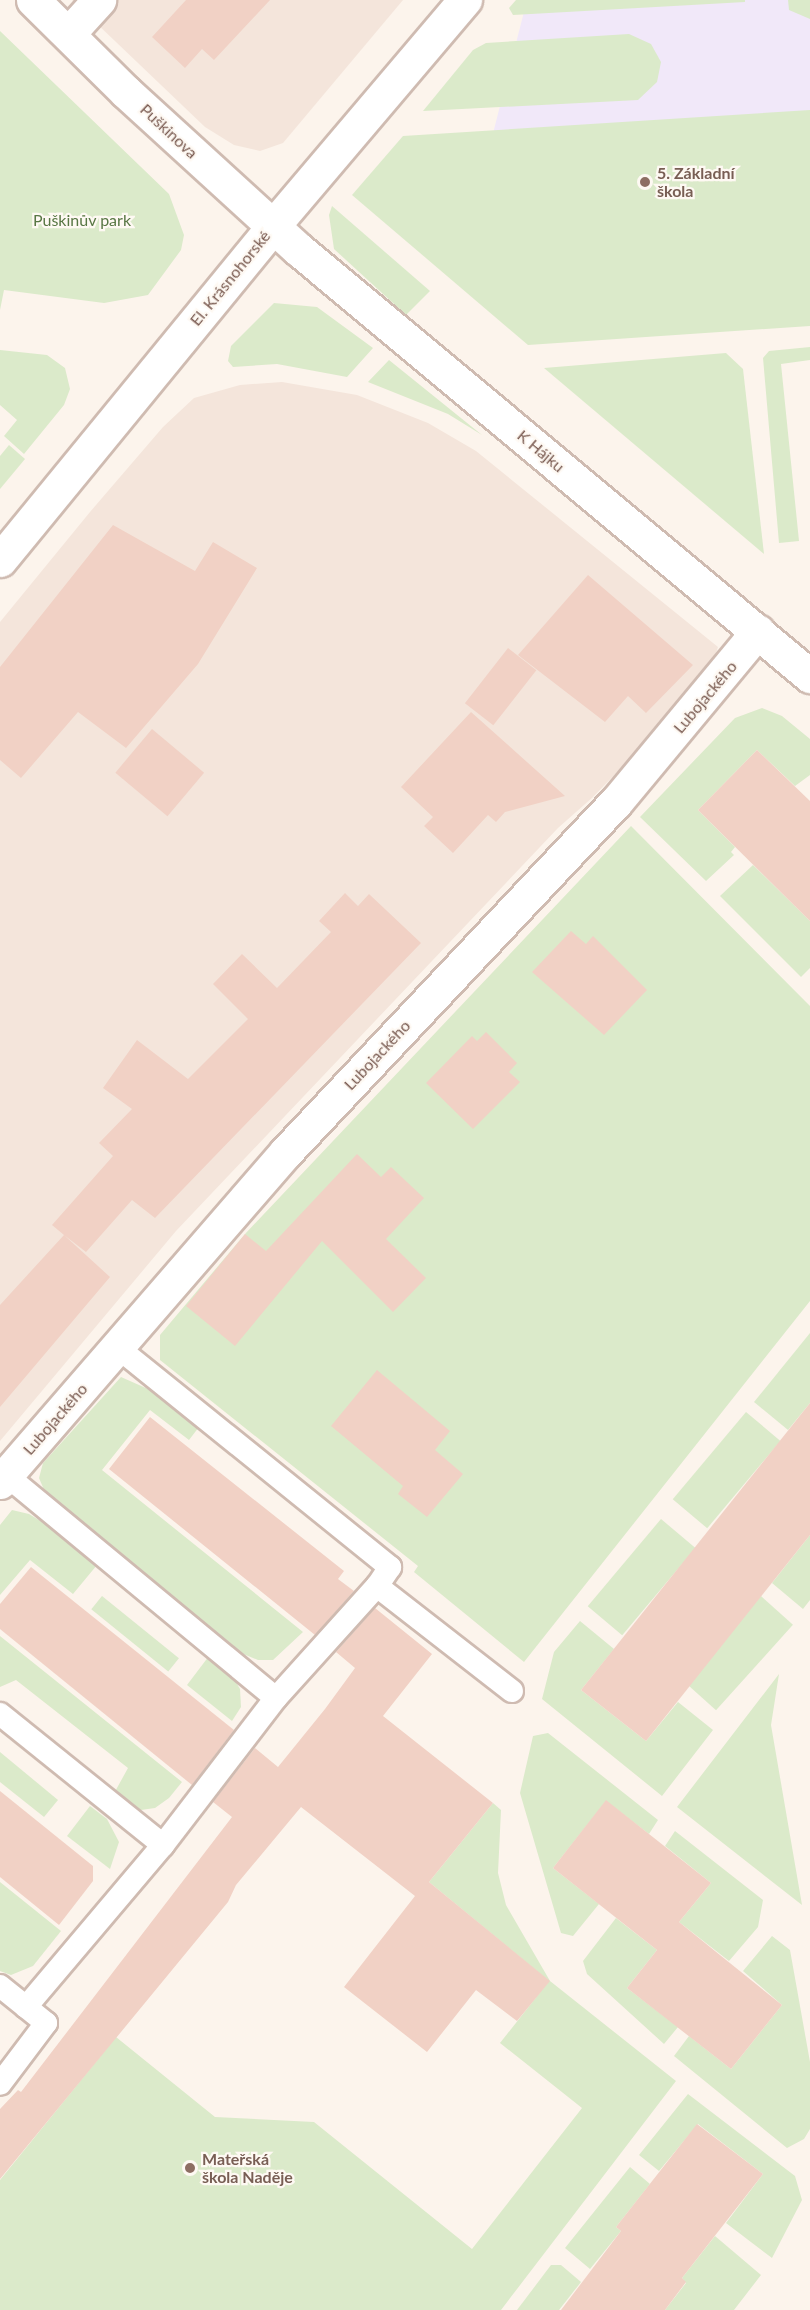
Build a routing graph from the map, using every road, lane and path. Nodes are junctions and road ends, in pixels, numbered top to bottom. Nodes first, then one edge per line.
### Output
1 (33, 0) edge
2 (99, 0) edge
3 (465, 0) edge
4 (69, 33) junction
5 (273, 226) junction
6 (0, 560) edge
7 (758, 631) junction
8 (810, 676) edge
9 (117, 1347) junction
10 (3, 1479) edge
11 (377, 1586) junction
12 (512, 1691) dead end
13 (276, 1698) junction
14 (0, 1714) edge
15 (163, 1845) junction
16 (0, 1986) edge
17 (26, 2007) junction
18 (0, 2084) edge

1 - 4 street, Puškinova
2 - 4 street
3 - 5 street, El. Krásnohorské
4 - 5 street, Puškinova
5 - 6 street, El. Krásnohorské
5 - 7 street, K Hájku
7 - 8 street, K Hájku
7 - 9 street, Lubojackého
9 - 10 street, Lubojackého
9 - 11 lane
10 - 13 lane
11 - 12 lane
11 - 13 lane
13 - 15 lane
14 - 15 lane
15 - 17 lane
16 - 17 lane
17 - 18 lane

